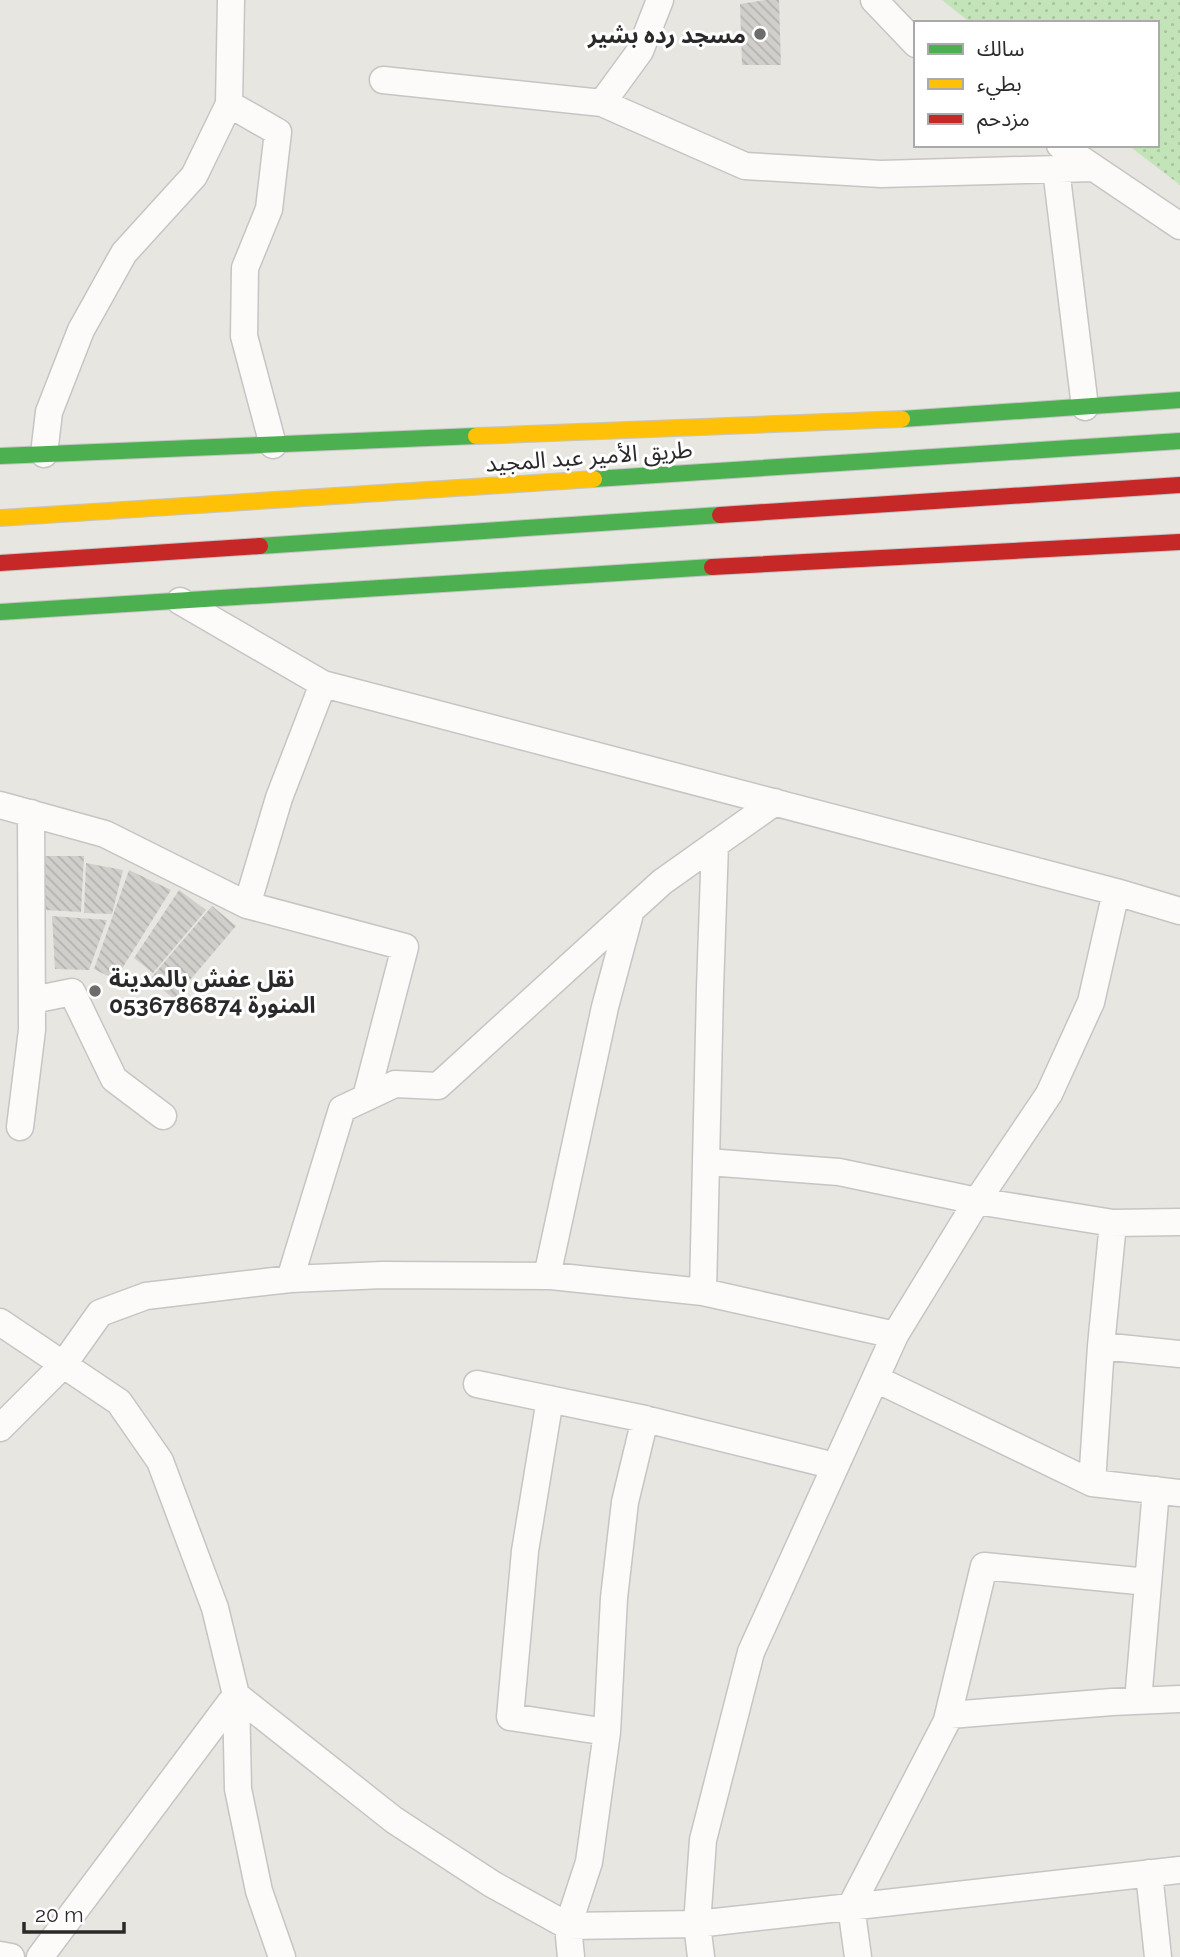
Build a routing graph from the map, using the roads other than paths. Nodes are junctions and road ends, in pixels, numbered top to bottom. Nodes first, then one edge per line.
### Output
1 (231, 0) edge
2 (660, 0) edge
3 (874, 0) edge
4 (914, 42) edge
5 (383, 80) dead end
6 (602, 103) junction
7 (229, 104) junction
8 (1058, 157) edge
9 (1180, 226) edge
10 (1180, 400) edge
11 (1085, 407) junction
12 (1180, 440) edge
13 (273, 445) junction
14 (44, 454) junction
15 (0, 456) edge
16 (1180, 485) edge
17 (0, 518) edge
18 (1180, 542) edge
19 (0, 563) edge
20 (180, 601) junction
21 (0, 612) edge
22 (323, 684) junction
23 (775, 802) junction
24 (0, 805) edge
25 (31, 813) junction
26 (715, 844) junction
27 (1116, 892) junction
28 (247, 905) junction
29 (631, 910) junction
30 (1180, 911) edge
31 (33, 1000) junction
32 (366, 1097) junction
33 (163, 1116) dead end
34 (20, 1127) dead end
35 (707, 1162) junction
36 (977, 1201) junction
37 (1180, 1222) edge
38 (1113, 1223) junction
39 (547, 1276) junction
40 (290, 1279) junction
41 (703, 1292) junction
42 (0, 1322) edge
43 (895, 1335) junction
44 (1101, 1346) junction
45 (1180, 1354) edge
46 (63, 1365) junction
47 (876, 1379) junction
48 (477, 1384) dead end
49 (550, 1399) junction
50 (645, 1419) junction
51 (0, 1428) edge
52 (835, 1466) junction
53 (1091, 1483) junction
54 (1168, 1492) edge
55 (1148, 1582) junction
56 (236, 1695) junction
57 (1180, 1699) edge
58 (1138, 1701) junction
59 (947, 1720) junction
60 (607, 1732) junction
61 (1180, 1870) edge
62 (1149, 1873) junction
63 (851, 1906) junction
64 (696, 1924) junction
65 (568, 1926) junction
66 (0, 1955) edge
67 (11, 1957) edge
68 (40, 1957) edge
69 (282, 1957) edge
70 (571, 1957) edge
71 (702, 1957) edge
72 (858, 1957) edge
73 (1158, 1957) edge

1 - 7 street
2 - 6 street
3 - 4 street
5 - 6 street
6 - 8 street
7 - 13 street
7 - 14 street
8 - 9 street
8 - 11 street
10 - 11 main road
11 - 13 main road
12 - 17 main road, طريق الأمير عبد المجيد
13 - 14 main road
14 - 15 main road
16 - 19 main road
18 - 20 main road
20 - 21 main road
20 - 22 street
22 - 23 street
22 - 28 street
23 - 26 street
23 - 27 street
24 - 25 street
25 - 28 street
25 - 31 street
26 - 29 street
26 - 35 street
27 - 30 street
27 - 36 street
28 - 32 street
29 - 32 street
29 - 39 street
31 - 33 street
31 - 34 street
32 - 40 street
35 - 36 street
35 - 41 street
36 - 38 street
36 - 43 street
37 - 38 street
38 - 44 street
39 - 40 street
39 - 41 street
40 - 46 street
41 - 43 street
42 - 46 street
43 - 47 street
44 - 45 street
44 - 53 street
46 - 51 street
46 - 56 street
47 - 52 street
47 - 53 street
48 - 49 street
49 - 50 street
49 - 60 street
50 - 52 street
50 - 60 street
52 - 64 street
53 - 54 street
54 - 55 street
55 - 58 street
55 - 59 street
56 - 65 street
56 - 68 street
56 - 69 street
57 - 58 street
58 - 59 street
59 - 63 street
60 - 65 street
61 - 62 street
62 - 63 street
62 - 73 street
63 - 64 street
63 - 72 street
64 - 65 street
64 - 71 street
65 - 70 street
66 - 67 street

